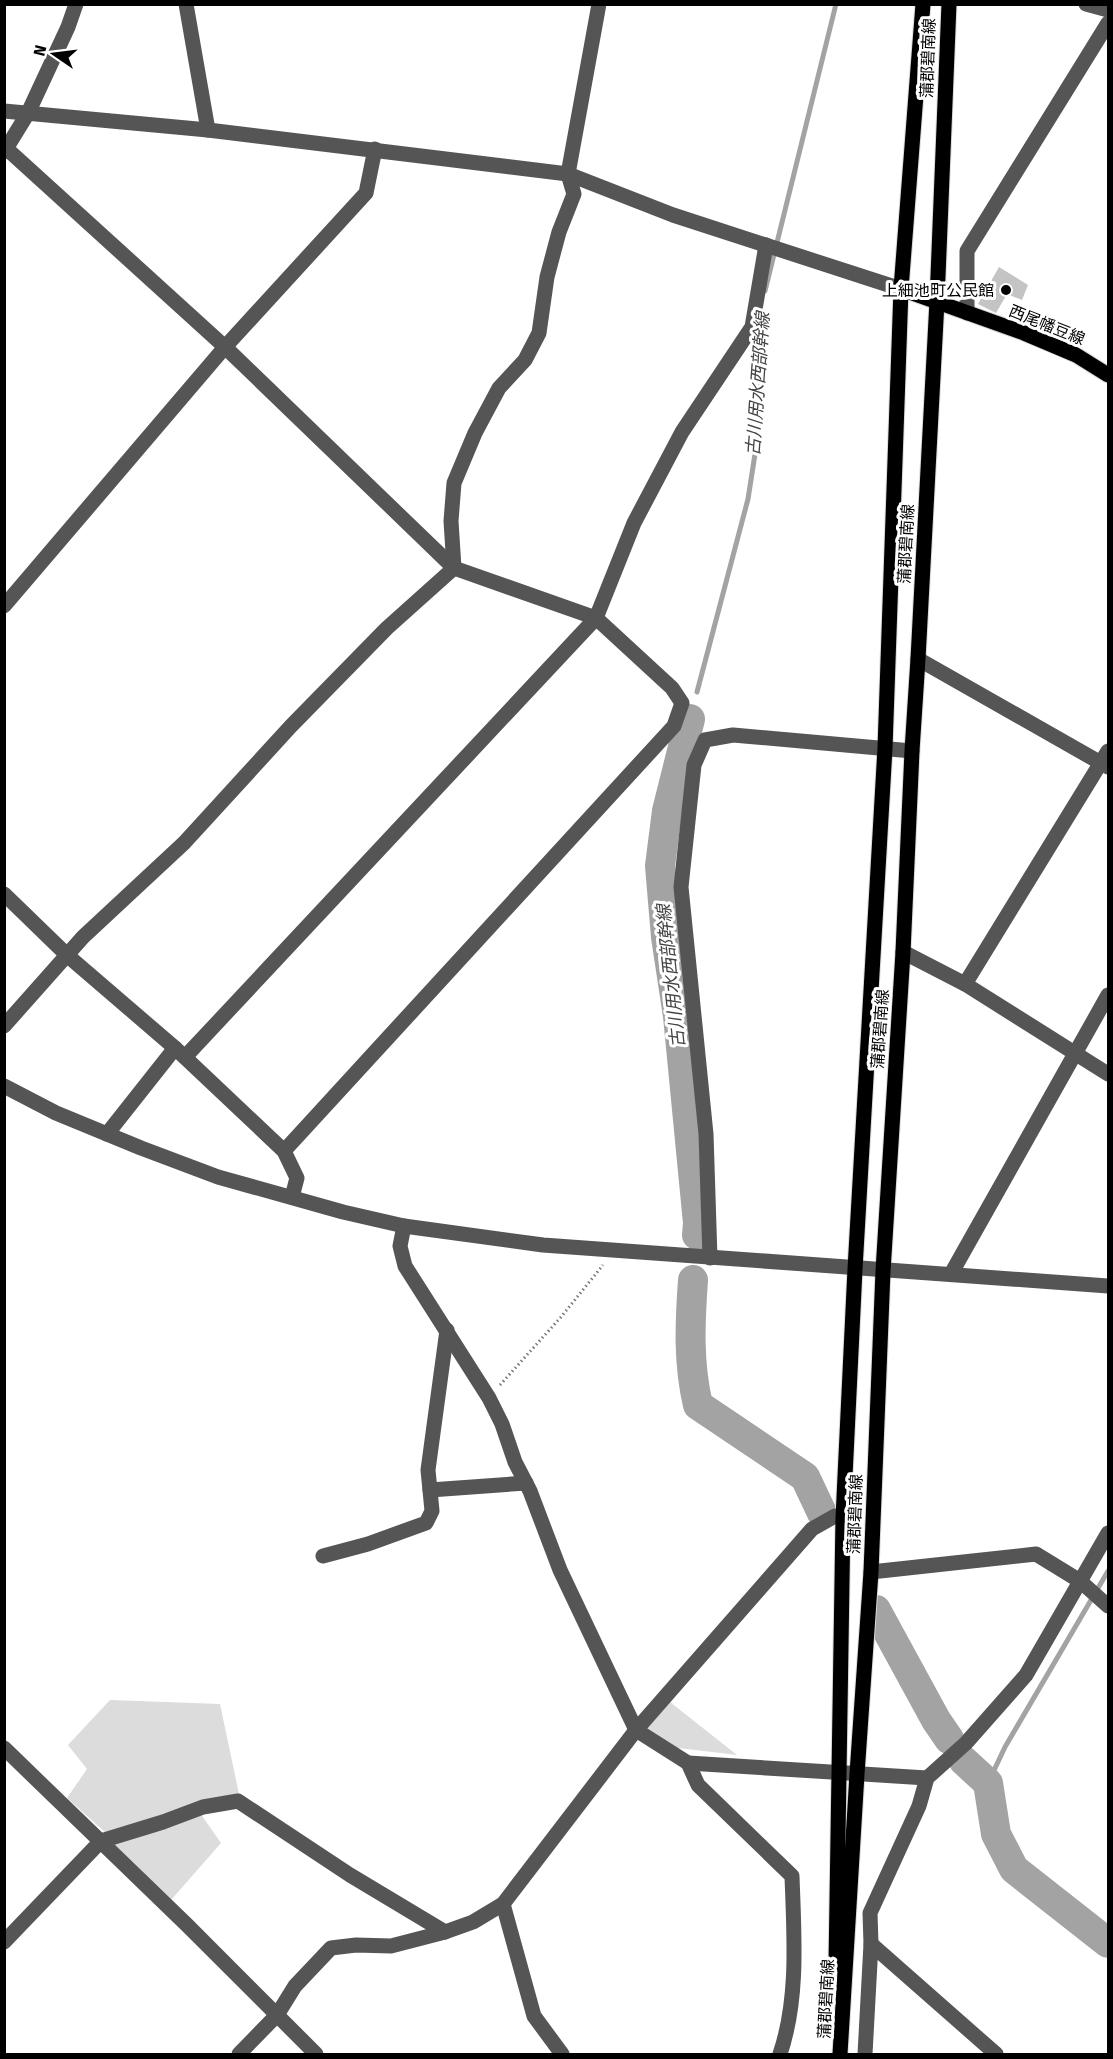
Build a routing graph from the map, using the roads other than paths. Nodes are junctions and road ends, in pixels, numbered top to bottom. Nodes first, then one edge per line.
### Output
1 (76, 4) edge
2 (186, 4) edge
3 (599, 4) edge
4 (923, 4) edge
5 (949, 4) edge
6 (1086, 4) edge
7 (1108, 10) edge
8 (1108, 23) edge
9 (4, 111) edge
10 (28, 113) junction
11 (208, 130) junction
12 (375, 149) junction
13 (6, 151) edge
14 (568, 174) junction
15 (766, 245) junction
16 (901, 289) junction
17 (936, 301) junction
18 (968, 313) junction
19 (225, 346) junction
20 (1108, 375) edge
21 (454, 568) junction
22 (4, 606) edge
23 (596, 618) junction
24 (918, 659) junction
25 (885, 748) junction
26 (912, 751) junction
27 (1106, 760) edge
28 (4, 894) edge
29 (903, 952) junction
30 (68, 956) junction
31 (965, 984) junction
32 (1108, 995) edge
33 (4, 1026) edge
34 (180, 1053) junction
35 (1074, 1054) junction
36 (1108, 1074) edge
37 (4, 1086) edge
38 (107, 1134) junction
39 (284, 1151) junction
40 (292, 1197) junction
41 (404, 1226) junction
42 (710, 1258) junction
43 (855, 1269) junction
44 (883, 1271) junction
45 (951, 1274) junction
46 (1108, 1286) edge
47 (447, 1330) junction
48 (526, 1483) junction
49 (430, 1490) junction
50 (843, 1518) junction
51 (1108, 1533) edge
52 (323, 1556) dead end
53 (871, 1572) junction
54 (1083, 1584) junction
55 (1106, 1604) edge
56 (636, 1730) junction
57 (4, 1748) edge
58 (688, 1762) junction
59 (840, 1773) junction
60 (857, 1774) junction
61 (927, 1778) junction
62 (101, 1841) junction
63 (503, 1904) junction
64 (445, 1932) junction
65 (4, 1942) edge
66 (871, 1944) junction
67 (277, 2015) junction
68 (781, 2054) edge
69 (239, 2055) edge
70 (316, 2055) edge
71 (562, 2055) edge
72 (835, 2055) edge
73 (840, 2055) edge
74 (865, 2055) edge
75 (996, 2055) edge

1 - 10 street
2 - 11 street
3 - 14 street
4 - 16 main road, 蒲郡碧南線
5 - 17 main road, 蒲郡碧南線
6 - 7 street
8 - 18 street
9 - 10 street
10 - 11 street
10 - 13 street
11 - 12 street
12 - 14 street
12 - 19 street
13 - 19 street
14 - 15 street
14 - 21 street
15 - 16 street
15 - 23 street
16 - 17 main road, 西尾幡豆線
16 - 25 main road, 蒲郡碧南線
17 - 18 main road, 西尾幡豆線
17 - 24 main road, 蒲郡碧南線
18 - 20 main road, 西尾幡豆線
19 - 21 street
19 - 22 street
21 - 23 street
21 - 30 street
23 - 34 street
23 - 39 street
24 - 26 main road, 蒲郡碧南線
24 - 27 street
25 - 26 street
25 - 42 street
25 - 43 main road, 蒲郡碧南線
26 - 29 main road, 蒲郡碧南線
27 - 31 street
28 - 30 street
29 - 31 street
29 - 44 main road, 蒲郡碧南線
30 - 33 street
30 - 34 street
31 - 35 street
32 - 35 street
34 - 38 street
34 - 39 street
35 - 36 street
35 - 45 street
37 - 38 street
38 - 40 street
39 - 40 street
40 - 41 street
41 - 42 street
41 - 47 street
42 - 43 street
43 - 44 street
43 - 50 main road, 蒲郡碧南線
44 - 45 street
44 - 53 main road, 蒲郡碧南線
45 - 46 street
47 - 48 street
47 - 49 street
48 - 49 street
48 - 56 street
49 - 52 street
50 - 56 street
50 - 59 main road, 蒲郡碧南線
51 - 54 street
53 - 54 street
53 - 60 main road, 蒲郡碧南線
54 - 55 street
54 - 61 street
56 - 58 street
56 - 63 street
57 - 62 street
58 - 59 street
58 - 68 street
59 - 60 street
59 - 72 main road, 蒲郡碧南線
60 - 61 street
60 - 73 main road, 蒲郡碧南線
61 - 66 street
62 - 64 street
62 - 65 street
62 - 67 street
63 - 64 street
63 - 71 street
64 - 67 street
66 - 74 street
66 - 75 street
67 - 69 street
67 - 70 street

